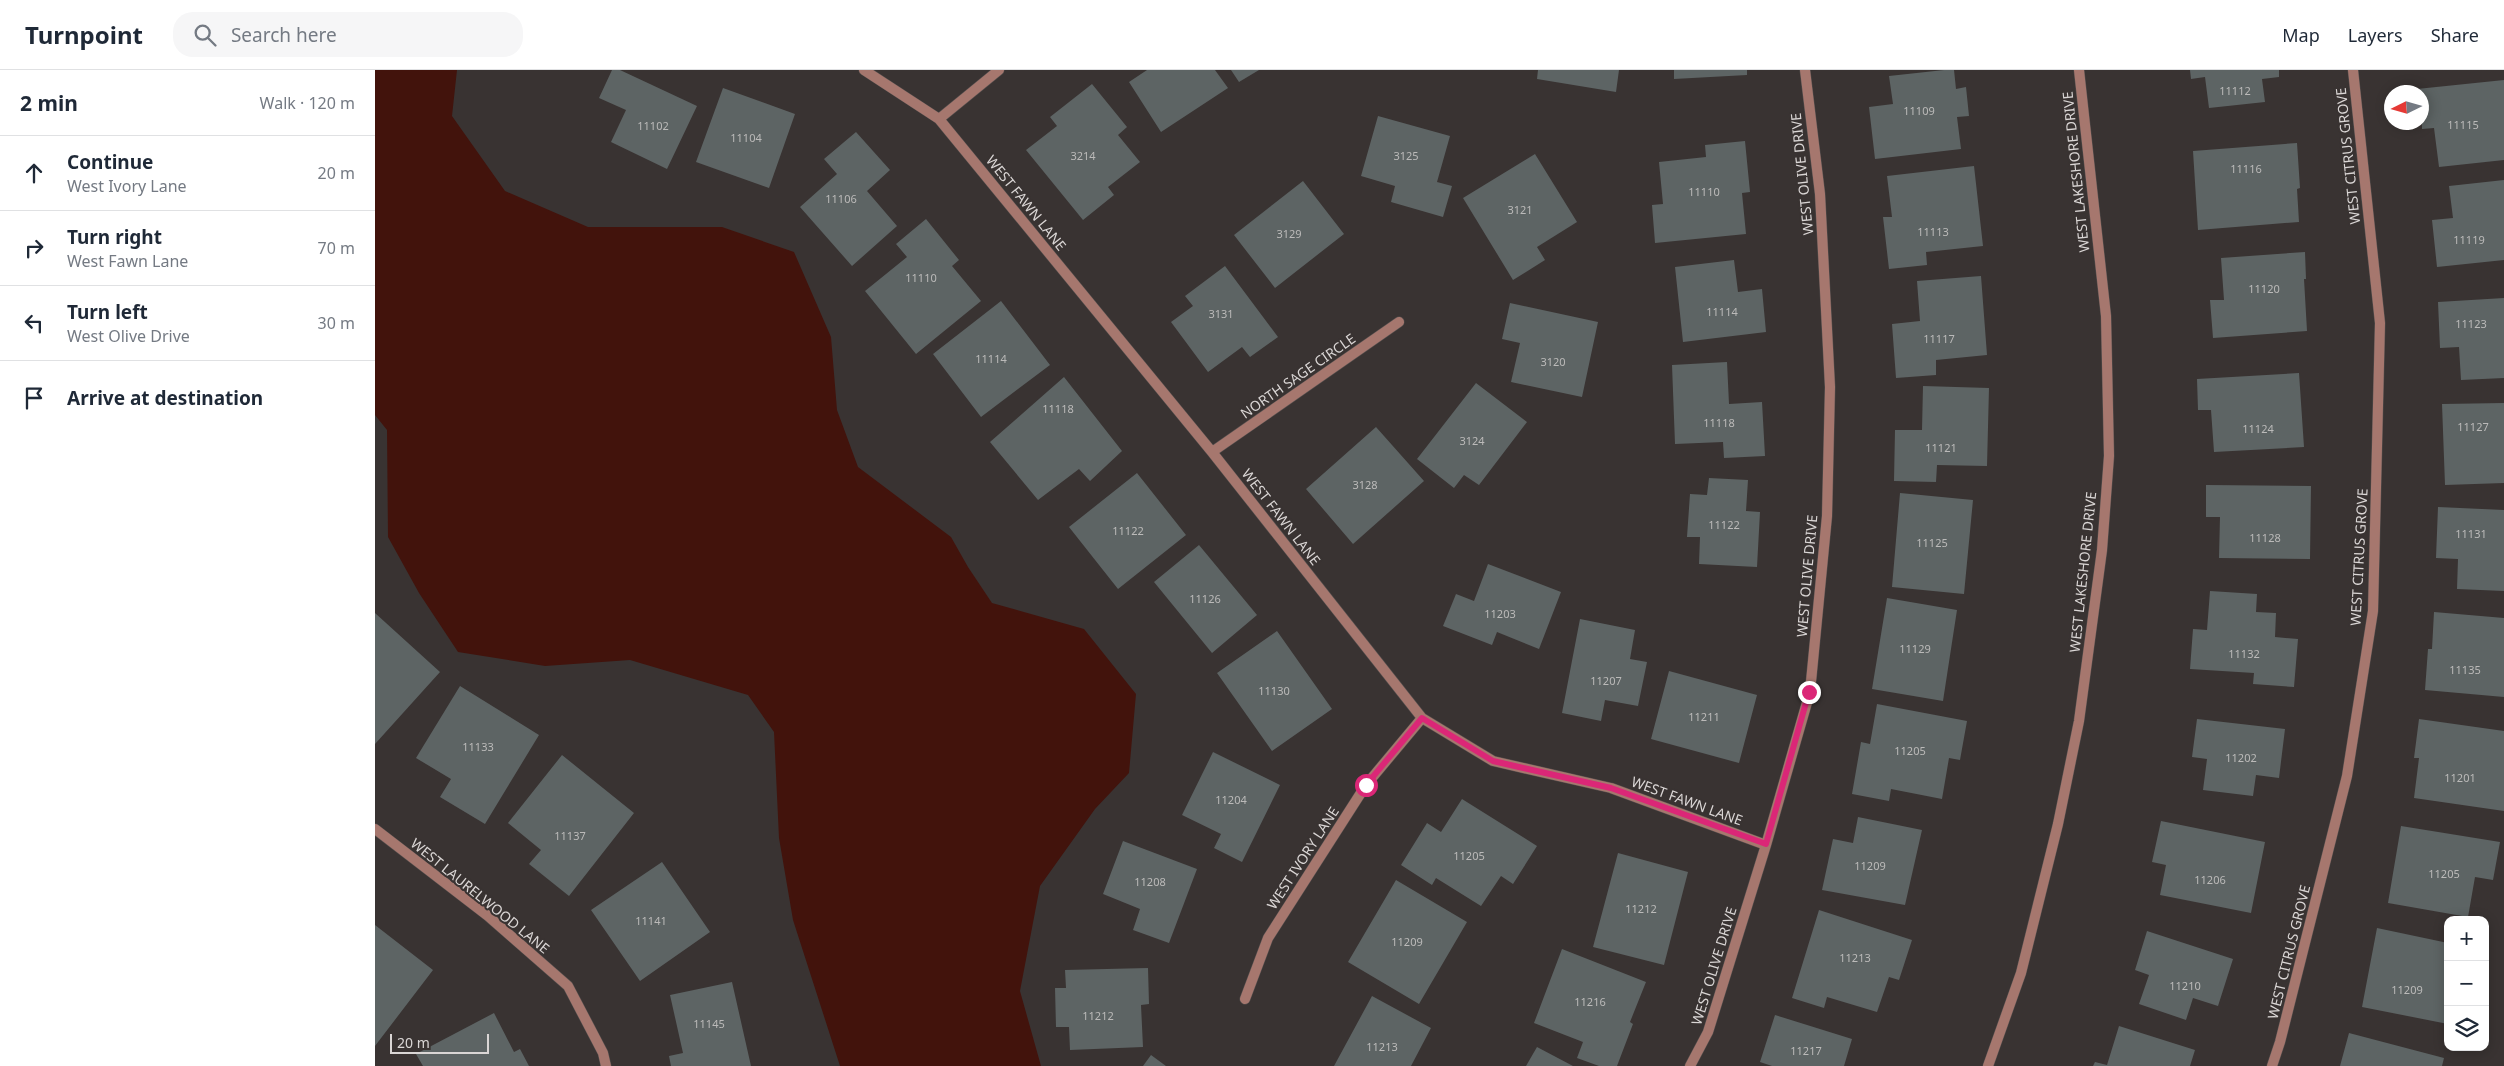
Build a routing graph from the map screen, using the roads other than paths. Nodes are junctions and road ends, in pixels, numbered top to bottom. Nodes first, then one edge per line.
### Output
1 (864, 70) edge
2 (999, 70) edge
3 (1805, 70) edge
4 (2079, 70) edge
5 (2353, 70) edge
6 (939, 119) junction
7 (1399, 322) dead end
8 (1212, 452) junction
9 (1422, 718) junction
10 (375, 829) edge
11 (1766, 844) junction
12 (1245, 999) dead end
13 (606, 1066) edge
14 (1690, 1066) edge
15 (1988, 1066) edge
16 (2272, 1066) edge

1 - 6 street, WEST FAWN LANE
2 - 6 street
3 - 11 street, WEST OLIVE DRIVE
4 - 15 street, WEST LAKESHORE DRIVE
5 - 16 street, WEST CITRUS GROVE
6 - 8 street, WEST FAWN LANE
7 - 8 street, NORTH SAGE CIRCLE
8 - 9 street, WEST FAWN LANE
9 - 11 street, WEST FAWN LANE
9 - 12 street, WEST IVORY LANE
10 - 13 street, WEST LAURELWOOD LANE
11 - 14 street, WEST OLIVE DRIVE

